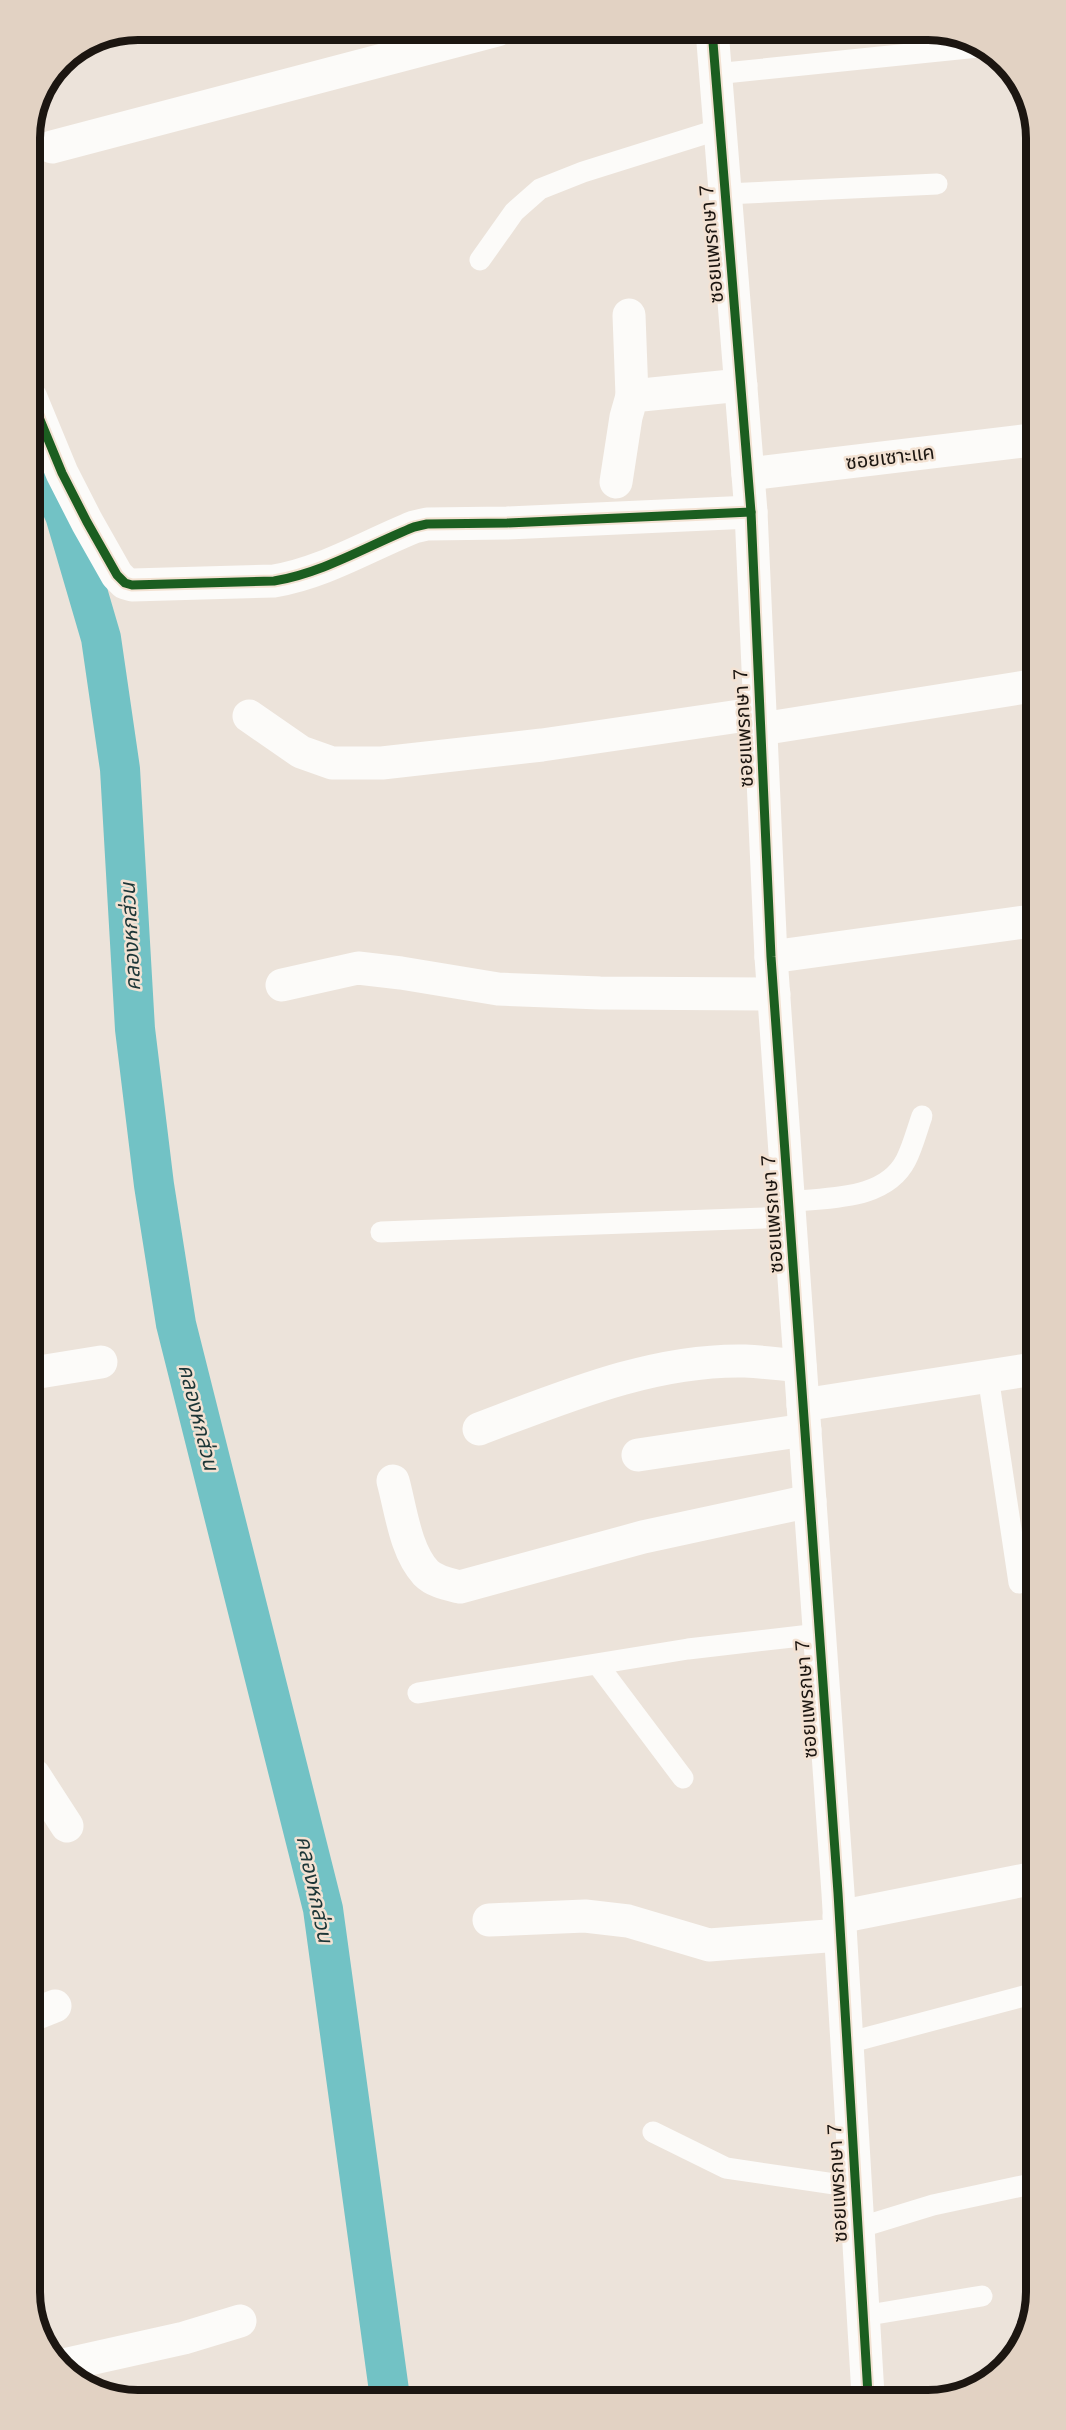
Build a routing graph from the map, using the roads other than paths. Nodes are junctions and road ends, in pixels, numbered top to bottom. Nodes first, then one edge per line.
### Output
1 (457, 40) edge
2 (713, 41) edge
3 (966, 48) edge
4 (715, 74) junction
5 (720, 129) junction
6 (52, 147) dead end
7 (937, 183) dead end
8 (725, 194) junction
9 (480, 260) dead end
10 (630, 315) dead end
11 (741, 386) junction
12 (632, 396) junction
13 (41, 422) edge
14 (1026, 441) edge
15 (748, 474) junction
16 (616, 482) dead end
17 (751, 512) junction
18 (1026, 687) edge
19 (249, 716) dead end
20 (760, 721) junction
21 (1026, 922) edge
22 (771, 957) junction
23 (282, 986) dead end
24 (774, 994) junction
25 (922, 1116) dead end
26 (789, 1209) junction
27 (381, 1232) dead end
28 (100, 1362) dead end
29 (800, 1366) junction
30 (1026, 1369) edge
31 (40, 1372) edge
32 (988, 1376) junction
33 (804, 1417) junction
34 (479, 1429) dead end
35 (638, 1455) dead end
36 (393, 1481) dead end
37 (810, 1501) junction
38 (1020, 1583) dead end
39 (819, 1634) junction
40 (598, 1665) junction
41 (418, 1693) dead end
42 (683, 1778) dead end
43 (40, 1785) edge
44 (67, 1826) dead end
45 (1026, 1880) edge
46 (489, 1920) dead end
47 (840, 1926) junction
48 (1026, 1995) edge
49 (847, 2043) junction
50 (653, 2132) dead end
51 (1026, 2186) edge
52 (855, 2187) junction
53 (858, 2228) junction
54 (982, 2296) dead end
55 (863, 2316) junction
56 (240, 2321) dead end
57 (72, 2363) edge
58 (868, 2390) edge

1 - 6 street
2 - 4 street, ซอยแพรกษา 7
3 - 4 lane
4 - 5 street, ซอยแพรกษา 7
5 - 8 street, ซอยแพรกษา 7
5 - 9 lane
7 - 8 lane
8 - 11 street, ซอยแพรกษา 7
10 - 12 street
11 - 12 street
11 - 15 street, ซอยแพรกษา 7
12 - 16 street
13 - 17 street
14 - 15 street, ซอยเซาะแค
15 - 17 street, ซอยแพรกษา 7
17 - 20 street, ซอยแพรกษา 7
18 - 20 street
19 - 20 street
20 - 22 street, ซอยแพรกษา 7
21 - 22 street
22 - 24 street, ซอยแพรกษา 7
23 - 24 street
24 - 26 street, ซอยแพรกษา 7
25 - 26 lane
26 - 27 lane
26 - 29 street, ซอยแพรกษา 7
28 - 31 street
29 - 33 street, ซอยแพรกษา 7
29 - 34 street
30 - 32 street
32 - 33 street
32 - 38 lane
33 - 35 street
33 - 37 street, ซอยแพรกษา 7
36 - 37 street
37 - 39 street, ซอยแพรกษา 7
39 - 40 lane
39 - 47 street, ซอยแพรกษา 7
40 - 41 lane
40 - 42 lane
43 - 44 street
45 - 47 street
46 - 47 street
47 - 49 street, ซอยแพรกษา 7
48 - 49 lane
49 - 52 street, ซอยแพรกษา 7
50 - 52 lane
51 - 53 lane
52 - 53 street, ซอยแพรกษา 7
53 - 55 street, ซอยแพรกษา 7
54 - 55 lane
55 - 58 street, ซอยแพรกษา 7
56 - 57 street

